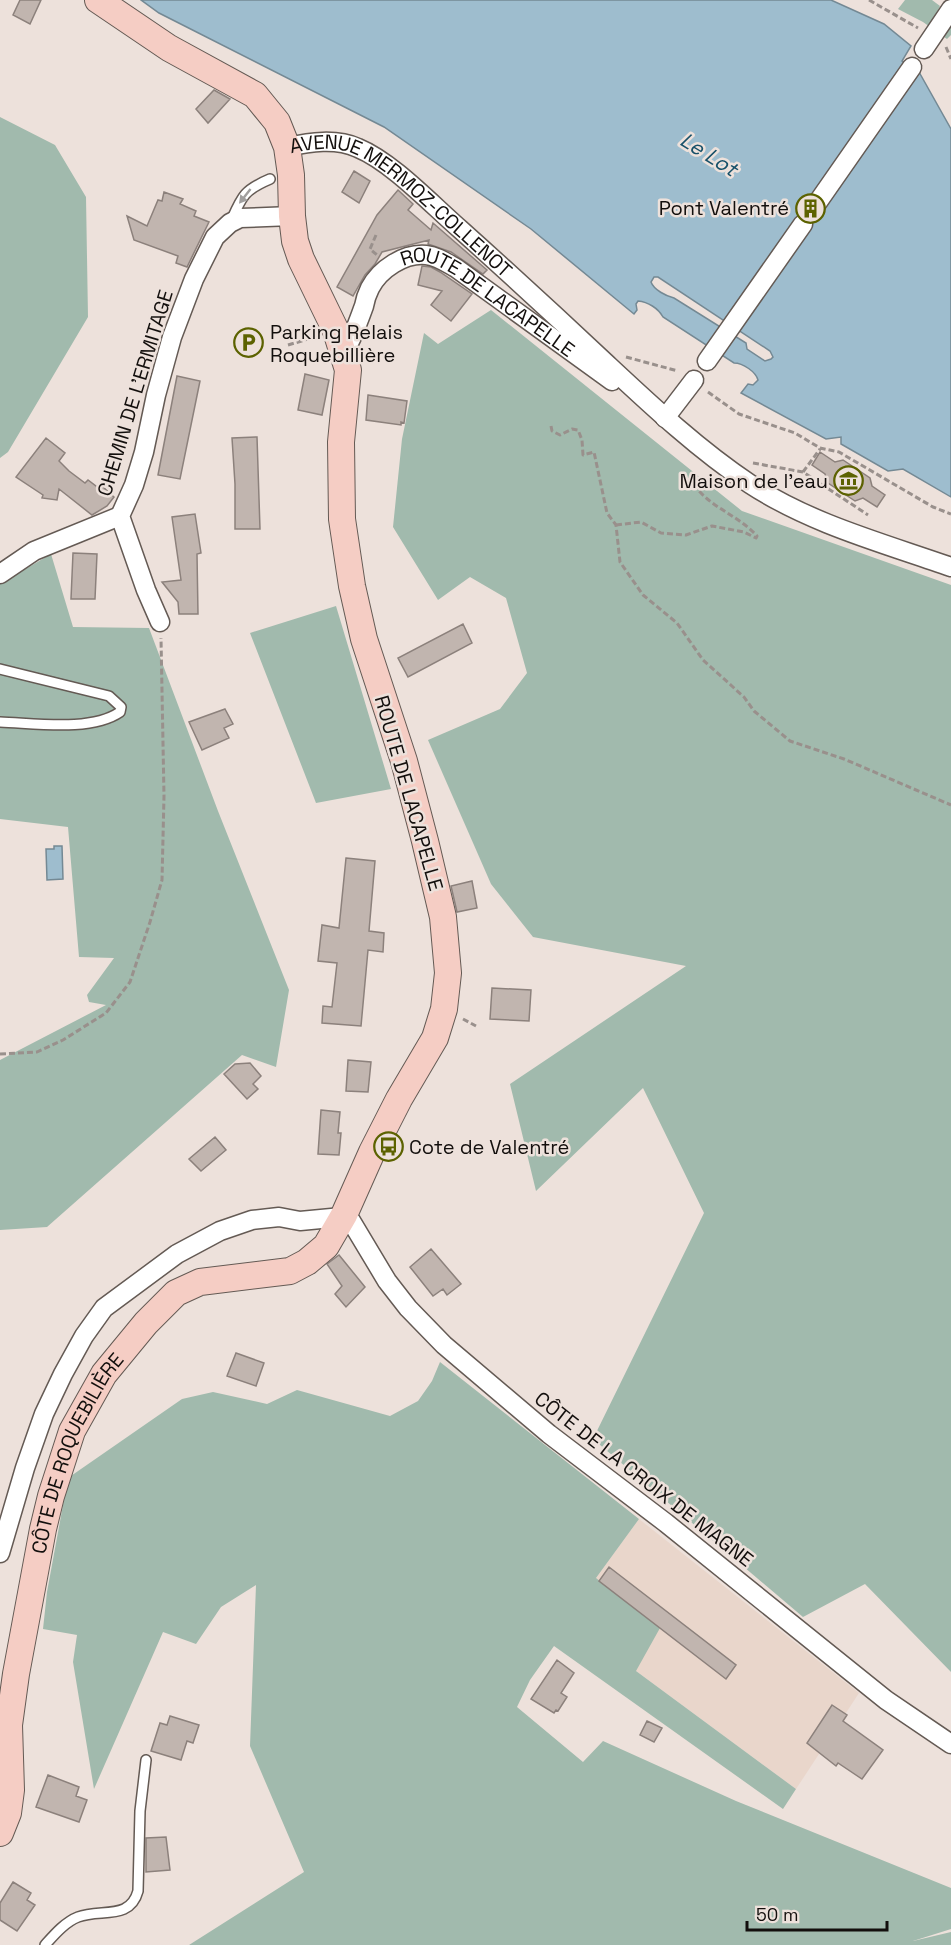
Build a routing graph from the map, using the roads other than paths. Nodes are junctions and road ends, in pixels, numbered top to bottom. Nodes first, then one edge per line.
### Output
1 (98, 0) edge
2 (950, 10) edge
3 (924, 40) road end
4 (912, 67) dead end
5 (287, 147) junction
6 (270, 179) dead end
7 (292, 216) junction
8 (230, 223) junction
9 (344, 352) junction
10 (707, 361) dead end
11 (697, 383) road end
12 (665, 418) junction
13 (120, 516) junction
14 (951, 567) edge
15 (0, 574) edge
16 (160, 622) road end
17 (0, 669) edge
18 (0, 722) edge
19 (343, 1216) junction
20 (300, 1221) junction
21 (326, 1246) junction
22 (0, 1553) edge
23 (951, 1744) edge
24 (146, 1760) dead end
25 (0, 1833) edge
26 (45, 1945) edge

1 - 5 street, AVENUE MERMOZ-COLLENOT
2 - 3 street
4 - 10 street
5 - 7 street, ROUTE DE LACAPELLE
5 - 12 street, AVENUE MERMOZ-COLLENOT
6 -> 8 lane, CHEMIN DE L'ERMITAGE
7 - 8 street
7 - 9 street, ROUTE DE LACAPELLE
8 - 13 street, CHEMIN DE L'ERMITAGE
9 - 12 street, ROUTE DE LACAPELLE
9 - 19 street, ROUTE DE LACAPELLE
11 - 12 street
12 - 14 street
13 - 15 street, CHEMIN DE L'ERMITAGE
13 - 16 street, CHEMIN DE L'ERMITAGE
17 - 18 lane
19 - 20 street
19 - 21 street, CÔTE DE ROQUEBILIÈRE
19 - 23 street, CÔTE DE LA CROIX DE MAGNE
20 - 21 street
20 - 22 street
21 - 25 street, CÔTE DE ROQUEBILIÈRE
24 - 26 lane

